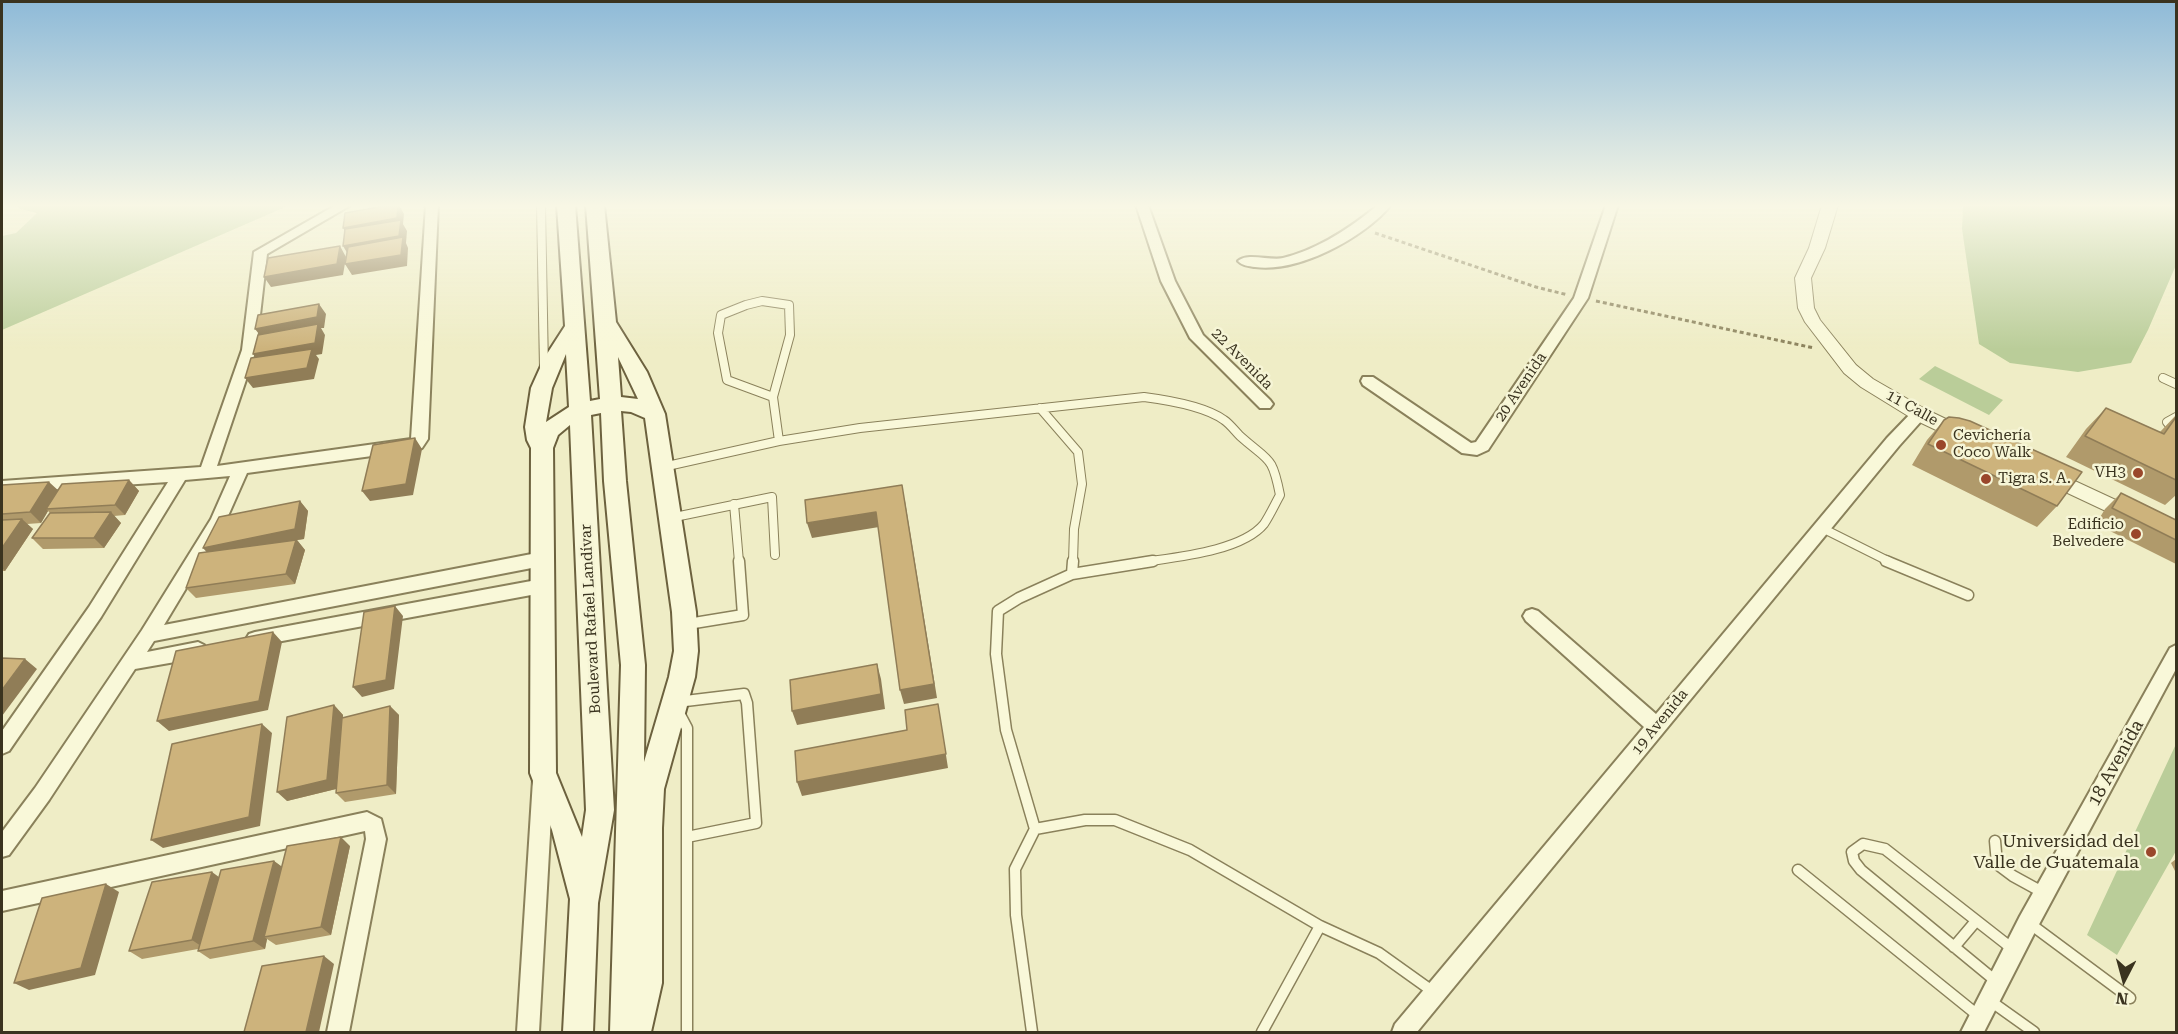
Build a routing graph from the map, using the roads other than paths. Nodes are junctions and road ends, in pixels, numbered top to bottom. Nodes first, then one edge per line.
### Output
1 (261, 253) edge
2 (430, 253) edge
3 (542, 253) edge
4 (569, 253) edge
5 (600, 253) edge
6 (1159, 253) edge
7 (1308, 253) edge
8 (1596, 253) edge
9 (1815, 253) edge
10 (1245, 261) dead end
11 (606, 321) junction
12 (574, 327) junction
13 (545, 375) junction
14 (2163, 378) dead end
15 (1368, 381) dead end
16 (2176, 384) edge
17 (773, 397) junction
18 (1264, 404) dead end
19 (611, 405) junction
20 (1040, 408) junction
21 (580, 411) junction
22 (654, 414) junction
23 (1919, 414) junction
24 (2176, 417) edge
25 (2176, 433) edge
26 (779, 441) junction
27 (1983, 444) edge
28 (542, 448) junction
29 (663, 467) junction
30 (241, 469) junction
31 (2036, 469) edge
32 (207, 473) junction
33 (180, 475) junction
34 (2, 487) edge
35 (734, 504) junction
36 (670, 518) junction
37 (1822, 528) junction
38 (2176, 536) edge
39 (775, 555) dead end
40 (542, 559) junction
41 (1072, 574) junction
42 (436, 579) junction
43 (542, 586) junction
44 (1968, 595) dead end
45 (324, 601) junction
46 (434, 606) junction
47 (1532, 616) dead end
48 (684, 625) junction
49 (322, 627) junction
50 (148, 634) junction
51 (242, 642) edge
52 (219, 646) edge
53 (2176, 653) edge
54 (128, 663) junction
55 (674, 703) junction
56 (1656, 726) junction
57 (2, 745) edge
58 (543, 773) junction
59 (1035, 828) junction
60 (687, 837) junction
61 (1995, 842) dead end
62 (2, 848) edge
63 (1798, 870) dead end
64 (2044, 894) junction
65 (2, 901) edge
66 (584, 903) junction
67 (1976, 921) junction
68 (2028, 923) junction
69 (1320, 926) junction
70 (1954, 947) junction
71 (2014, 950) junction
72 (1436, 993) junction
73 (2130, 998) dead end
74 (1984, 1008) edge
75 (338, 1032) edge
76 (528, 1032) edge
77 (578, 1032) edge
78 (625, 1032) edge
79 (636, 1032) edge
80 (687, 1032) edge
81 (1032, 1032) edge
82 (1262, 1032) edge
83 (1403, 1032) edge
84 (2034, 1032) edge

1 - 32 street
2 - 30 street
3 - 13 lane
4 - 12 main road, Boulevard Rafael Landívar
5 - 11 main road
6 - 18 street, 22 Avenida
7 - 10 street
8 - 15 street, 20 Avenida
9 - 23 street, 11 Calle
11 - 19 main road
11 - 22 main road
12 - 13 main road
12 - 21 main road, Boulevard Rafael Landívar
13 - 28 main road
14 - 16 lane
17 - 17 lane
17 - 26 lane
19 - 21 main road
19 - 22 main road
19 - 78 main road
20 - 26 lane
20 - 41 lane
20 - 41 lane
21 - 28 main road
21 - 66 main road, Boulevard Rafael Landívar
22 - 29 main road
23 - 27 street, 11 Calle
23 - 37 street, 19 Avenida
24 - 25 lane
26 - 29 lane
28 - 40 main road
29 - 36 main road
30 - 32 street
30 - 50 street
31 - 38 street
32 - 33 street
33 - 34 street
33 - 57 street
35 - 36 lane
35 - 39 lane
35 - 48 lane
36 - 48 main road
37 - 44 lane
37 - 56 street, 19 Avenida
40 - 42 street
40 - 43 main road
41 - 59 lane
42 - 45 street
42 - 46 street
43 - 46 street
43 - 58 main road
45 - 49 street
45 - 50 street
46 - 49 street
47 - 56 street
48 - 55 main road
49 - 51 street
50 - 54 street
52 - 54 street
53 - 64 street, 18 Avenida
54 - 62 street
55 - 60 lane
55 - 60 lane
55 - 79 main road
56 - 72 street, 19 Avenida
58 - 66 main road
58 - 76 street
59 - 69 lane
59 - 81 lane
60 - 80 lane
61 - 64 lane
63 - 74 lane
64 - 68 street, 18 Avenida
65 - 75 street
66 - 77 main road, Boulevard Rafael Landívar
67 - 70 lane
67 - 70 lane
67 - 71 lane
68 - 71 street, 18 Avenida
68 - 73 lane
69 - 72 lane
69 - 82 lane
70 - 74 lane
71 - 74 street, 18 Avenida
72 - 83 street, 19 Avenida
74 - 84 lane

